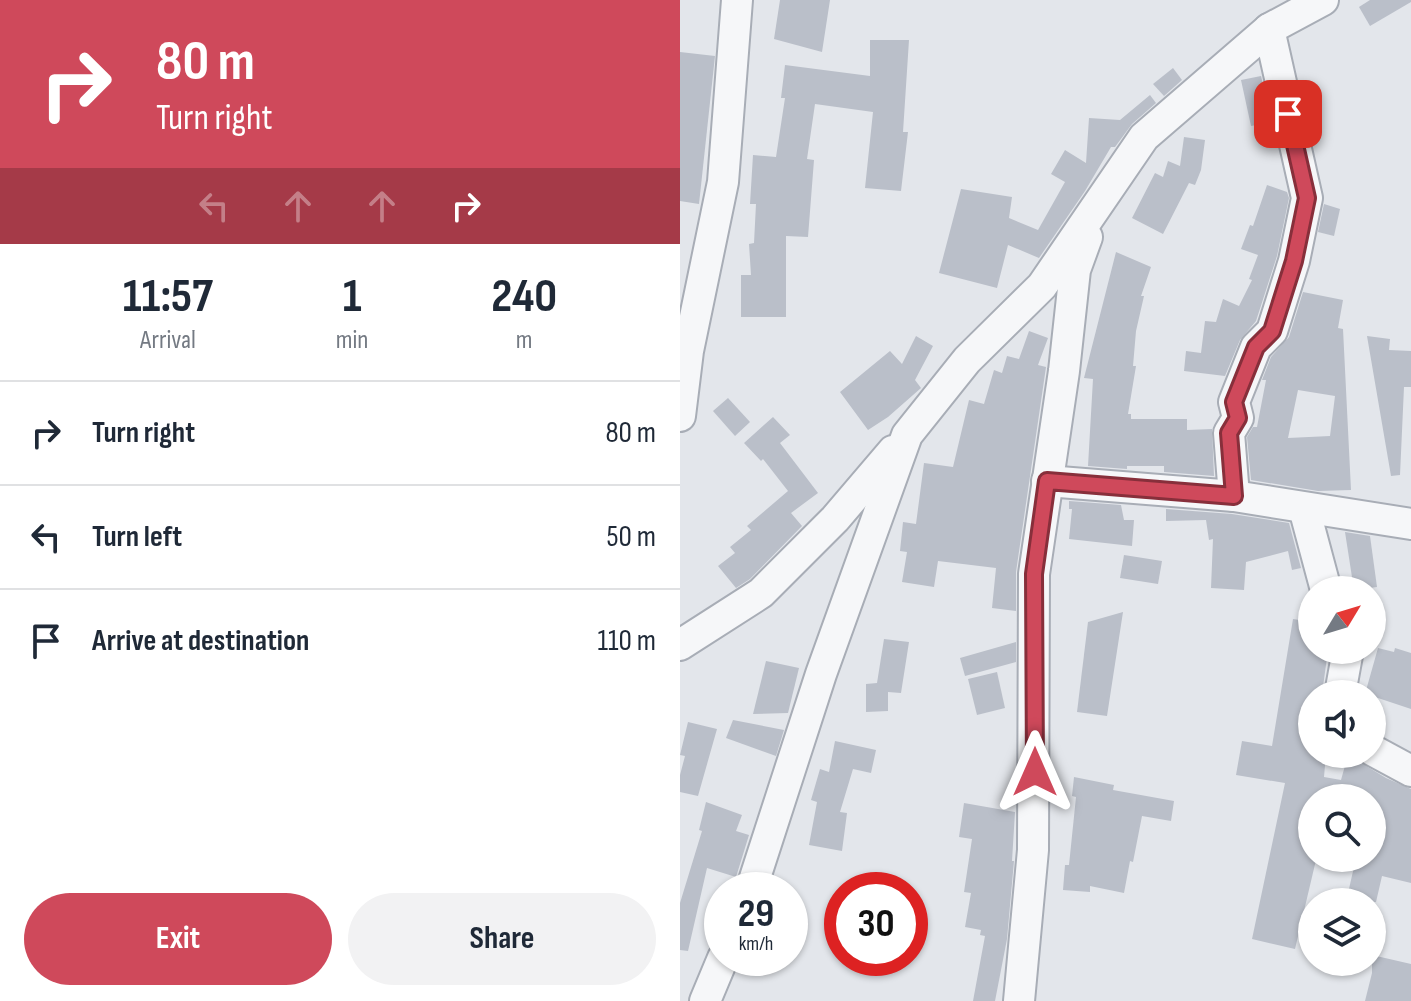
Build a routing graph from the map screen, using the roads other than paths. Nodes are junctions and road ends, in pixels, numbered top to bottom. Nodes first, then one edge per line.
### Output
1 (737, 0) edge
2 (1323, 0) edge
3 (1269, 29) junction
4 (1098, 205) junction
5 (680, 416) edge
6 (907, 435) junction
7 (1047, 481) junction
8 (1234, 496) junction
9 (1304, 508) junction
10 (1411, 524) edge
11 (1322, 576) edge
12 (680, 645) edge
13 (1386, 758) edge
14 (1411, 771) edge
15 (757, 872) edge
16 (715, 976) edge
17 (705, 1001) edge
18 (1019, 1001) edge

1 - 5 street
2 - 3 street
3 - 4 street
3 - 8 street
4 - 6 street
4 - 7 street
6 - 12 street
6 - 15 street
7 - 8 street
7 - 18 street
8 - 9 street
9 - 10 street
9 - 11 street
13 - 14 street
16 - 17 street

